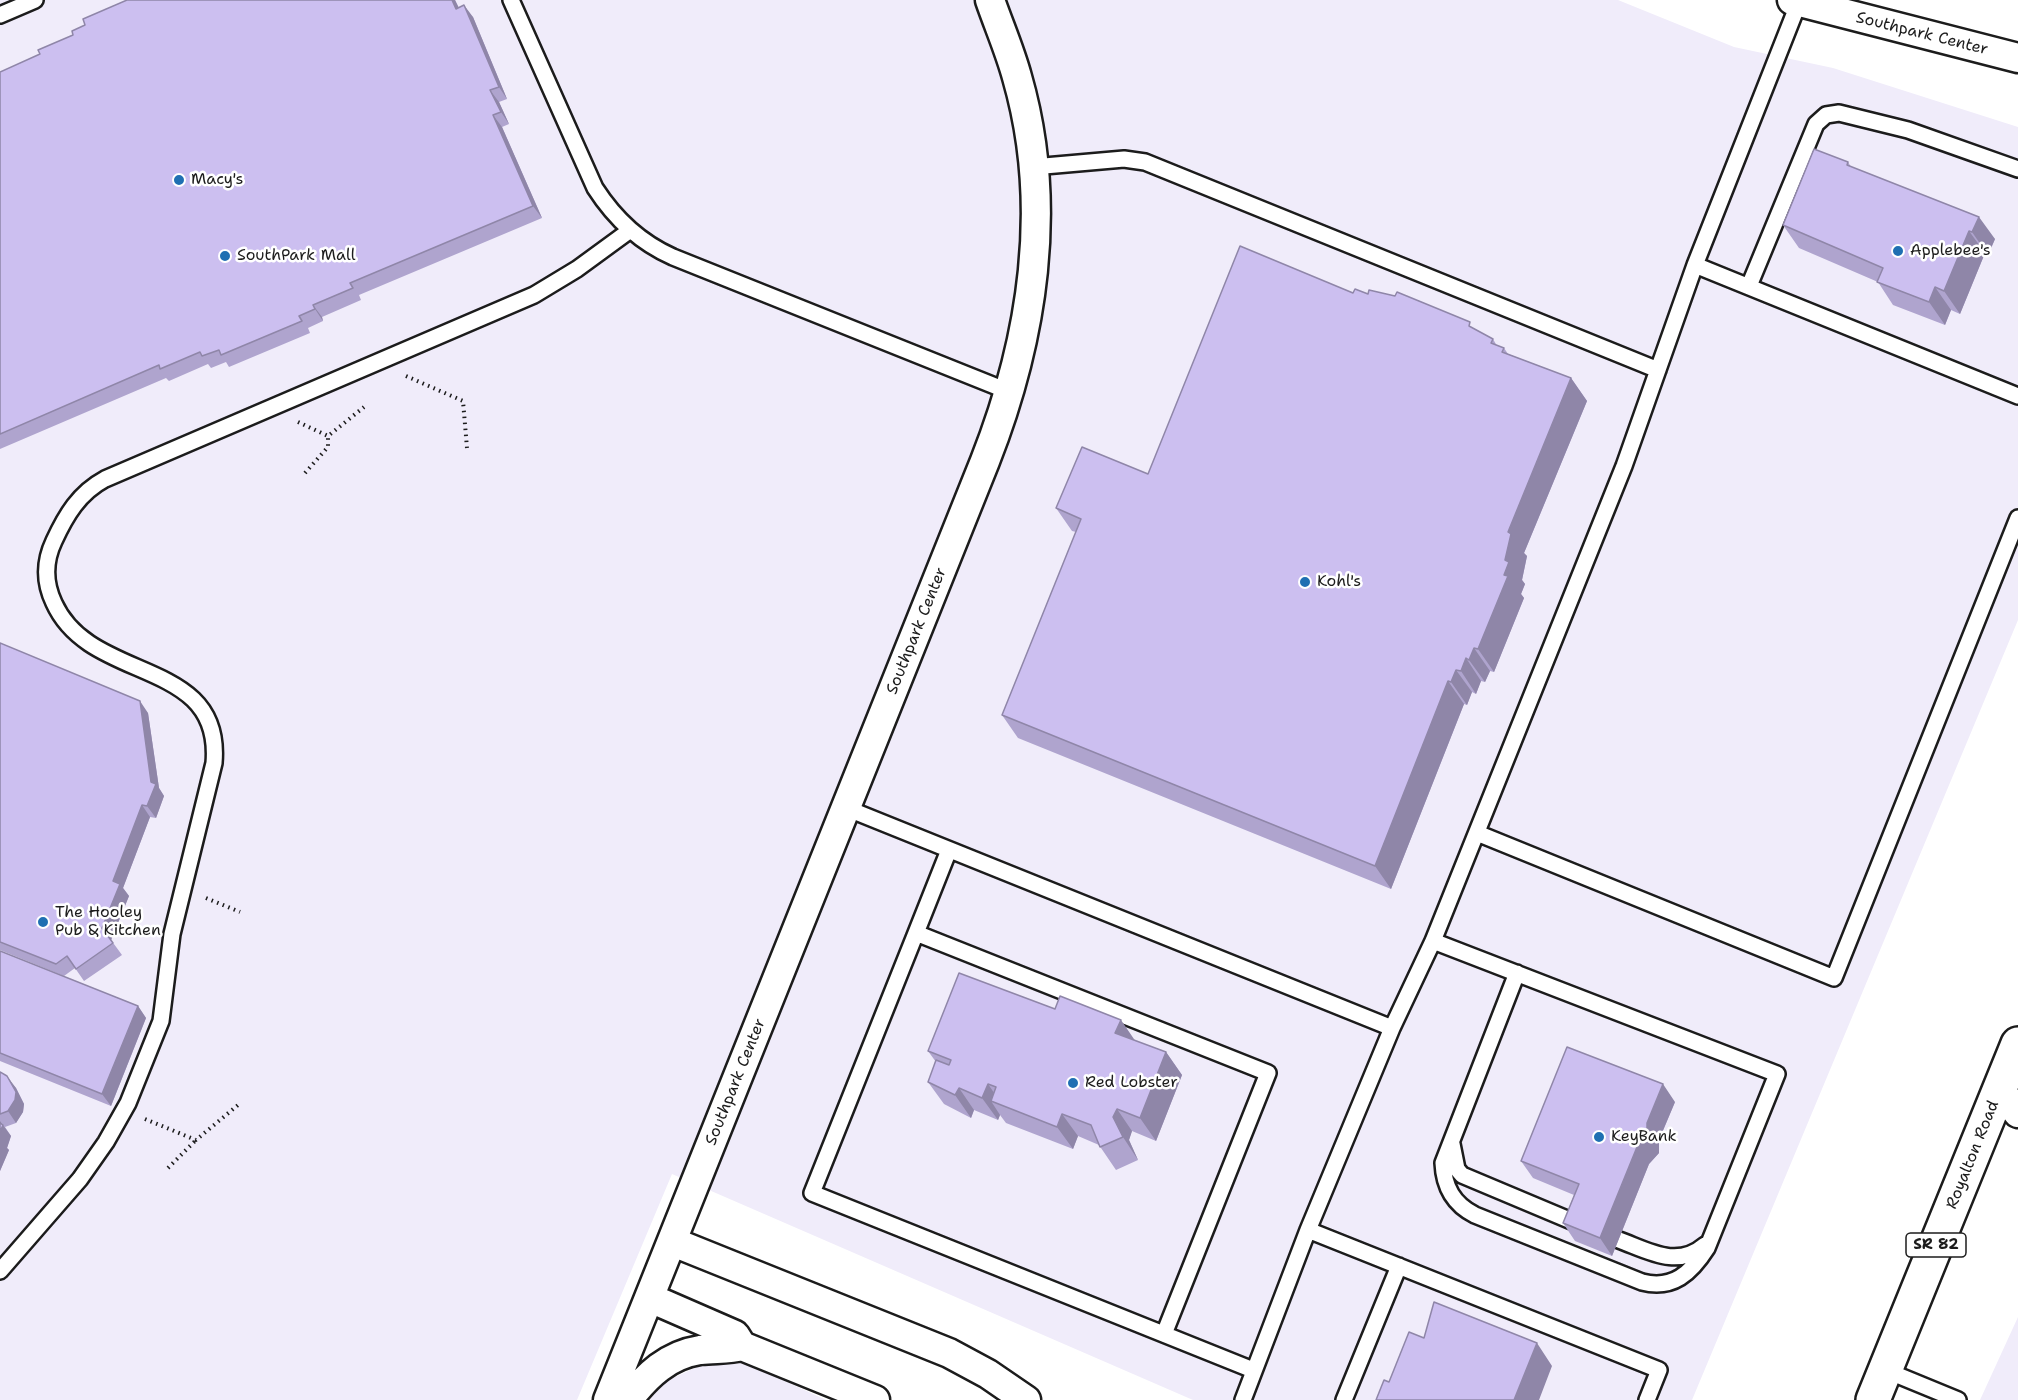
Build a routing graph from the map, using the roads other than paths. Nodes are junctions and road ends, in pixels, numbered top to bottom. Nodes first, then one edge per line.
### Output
1 (35, 0) edge
2 (512, 0) edge
3 (990, 0) edge
4 (1795, 1) edge
5 (0, 15) edge
6 (2018, 58) edge
7 (1033, 167) junction
8 (2018, 169) edge
9 (629, 231) junction
10 (1695, 265) junction
11 (1749, 286) junction
12 (1658, 370) junction
13 (1010, 392) junction
14 (2018, 396) edge
15 (2018, 518) edge
16 (846, 808) junction
17 (1477, 833) junction
18 (949, 850) junction
19 (916, 933) junction
20 (1433, 940) junction
21 (1517, 973) junction
22 (1392, 1029) junction
23 (2018, 1044) edge
24 (2012, 1097) edge
25 (1454, 1129) junction
26 (1581, 1225) edge
27 (1308, 1230) junction
28 (1713, 1233) junction
29 (1619, 1240) dead end
30 (673, 1242) junction
31 (1399, 1266) junction
32 (0, 1271) edge
33 (650, 1298) junction
34 (1164, 1334) junction
35 (742, 1346) junction
36 (1253, 1370) junction
37 (1885, 1370) junction
38 (609, 1400) edge
39 (628, 1400) edge
40 (875, 1400) edge
41 (1026, 1400) edge
42 (1243, 1400) edge
43 (1344, 1400) edge
44 (1647, 1400) edge
45 (1873, 1400) edge
46 (1958, 1400) edge

1 - 5 lane
2 - 9 lane
3 - 7 street, Southpark Center
4 - 6 street, Southpark Center
4 - 10 lane
7 - 12 lane
7 - 13 street, Southpark Center
8 - 11 lane
9 - 13 lane
9 - 32 lane
10 - 11 lane
10 - 12 lane
11 - 14 lane
12 - 17 lane
13 - 16 street, Southpark Center
15 - 17 lane
16 - 18 lane
16 - 30 street, Southpark Center
17 - 20 lane
18 - 19 lane
18 - 22 lane
19 - 34 lane
19 - 34 lane
20 - 21 lane
20 - 22 lane
21 - 25 lane
21 - 28 lane
22 - 27 lane
23 - 24 main road, Royalton Road / SR 82
24 - 37 main road, Royalton Road / SR 82
25 - 26 lane
25 - 28 lane
27 - 31 lane
27 - 36 lane
28 - 29 lane
30 - 33 street, Southpark Center
30 - 41 street
31 - 43 lane
31 - 44 lane
33 - 35 street
33 - 38 street, Southpark Center
34 - 36 lane
35 - 39 street
35 - 40 street
36 - 42 lane
37 - 45 main road, Royalton Road / SR 82
37 - 46 lane

